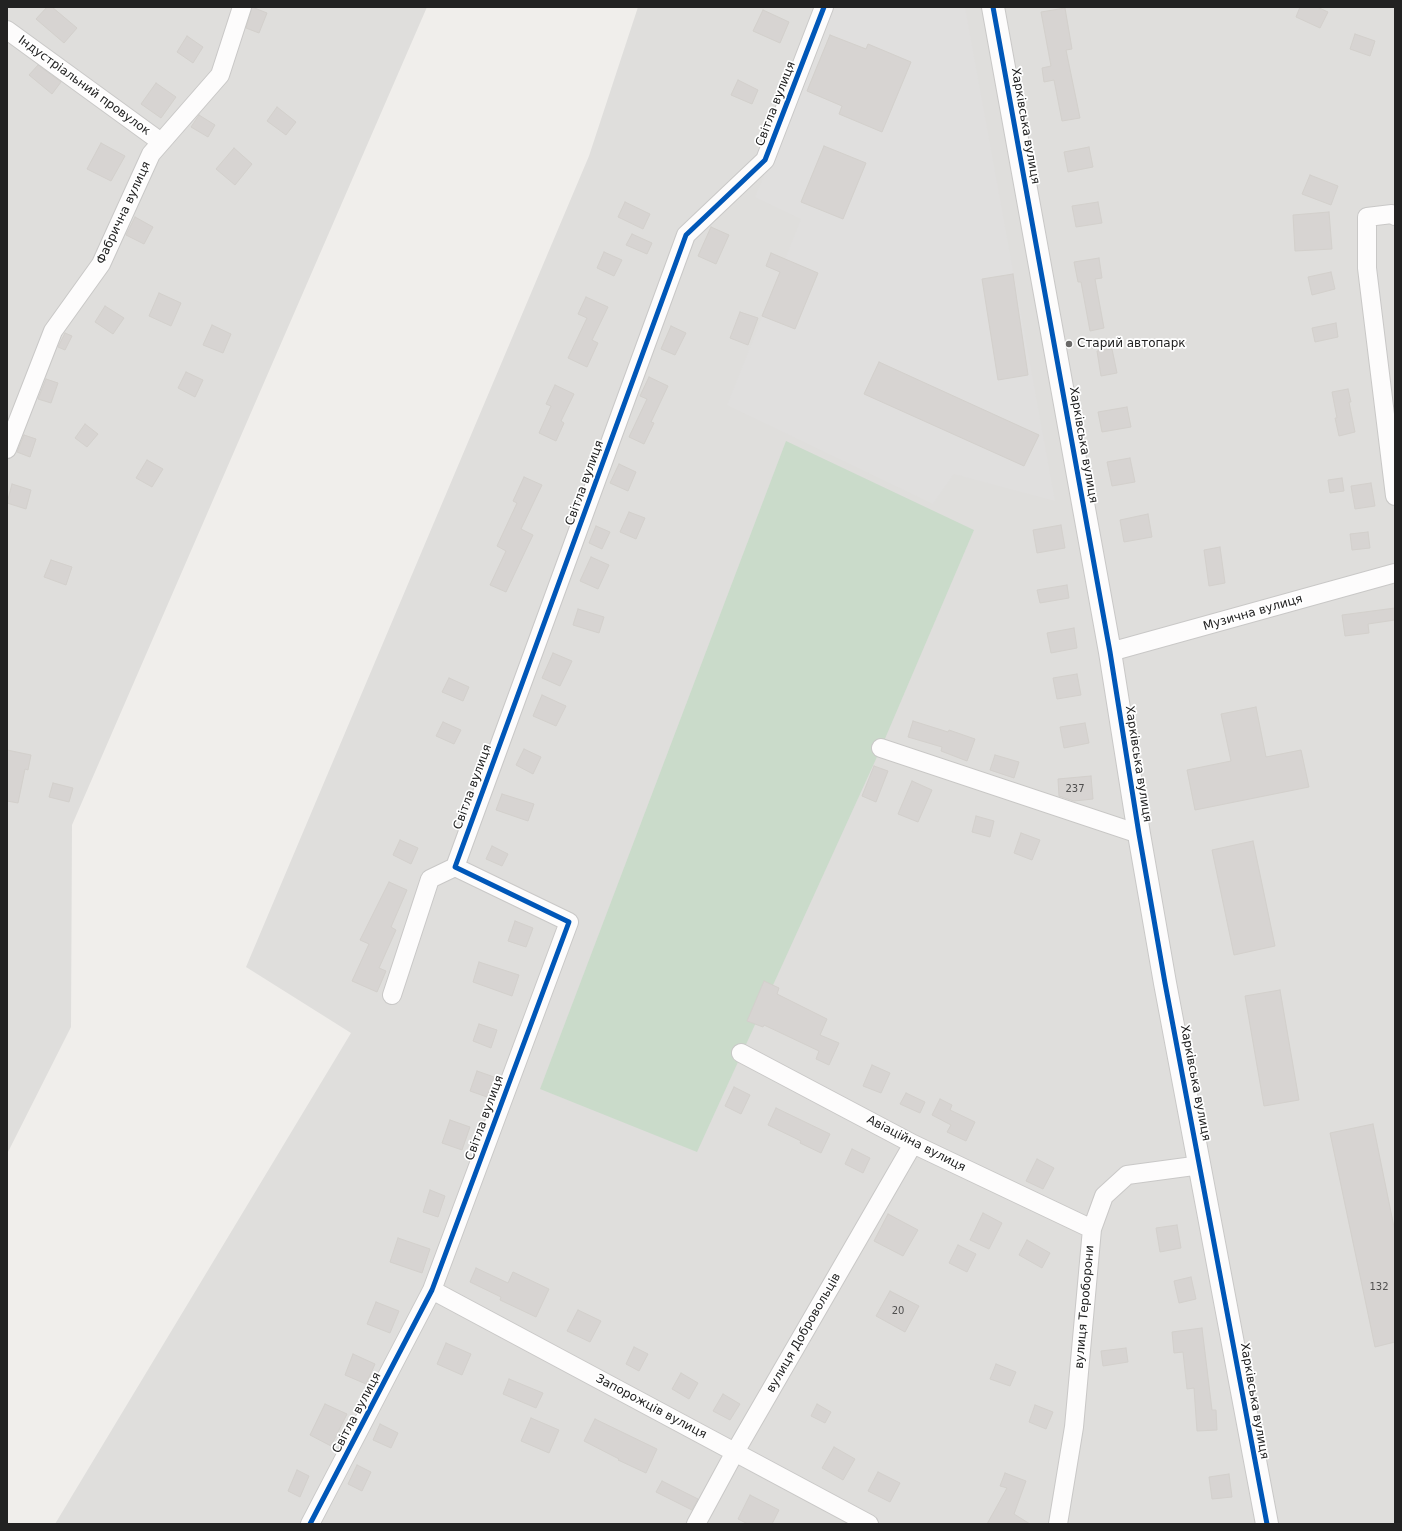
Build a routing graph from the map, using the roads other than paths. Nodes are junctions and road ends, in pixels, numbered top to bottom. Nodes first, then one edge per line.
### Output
1 (242, 7) edge
2 (824, 7) edge
3 (993, 7) edge
4 (7, 30) edge
5 (162, 142) junction
6 (1395, 216) edge
7 (7, 449) edge
8 (1395, 496) edge
9 (1395, 573) edge
10 (1110, 652) junction
11 (881, 748) dead end
12 (1139, 834) junction
13 (455, 867) junction
14 (392, 995) dead end
15 (741, 1053) dead end
16 (913, 1144) junction
17 (1201, 1165) junction
18 (1092, 1229) junction
19 (432, 1290) junction
20 (735, 1452) junction
21 (310, 1524) edge
22 (696, 1524) edge
23 (869, 1524) edge
24 (1058, 1524) edge
25 (1266, 1524) edge

1 - 5 street, Фабрична вулиця
2 - 13 street, Світла вулиця
3 - 10 street, Харківська вулиця
4 - 5 street, Індустріальний провулок
5 - 7 street, Фабрична вулиця
6 - 8 street
9 - 10 street, Музична вулиця
10 - 12 street, Харківська вулиця
11 - 12 street
12 - 17 street, Харківська вулиця
13 - 14 street
13 - 19 street, Світла вулиця
15 - 16 street, Авіаційна вулиця
16 - 18 street, Авіаційна вулиця
16 - 20 street, вулиця Добровольців
17 - 18 street, вулиця Тероборони
17 - 25 street, Харківська вулиця
18 - 24 street, вулиця Тероборони
19 - 20 street, Запорожців вулиця
19 - 21 street, Світла вулиця
20 - 22 street, вулиця Добровольців
20 - 23 street, Запорожців вулиця

